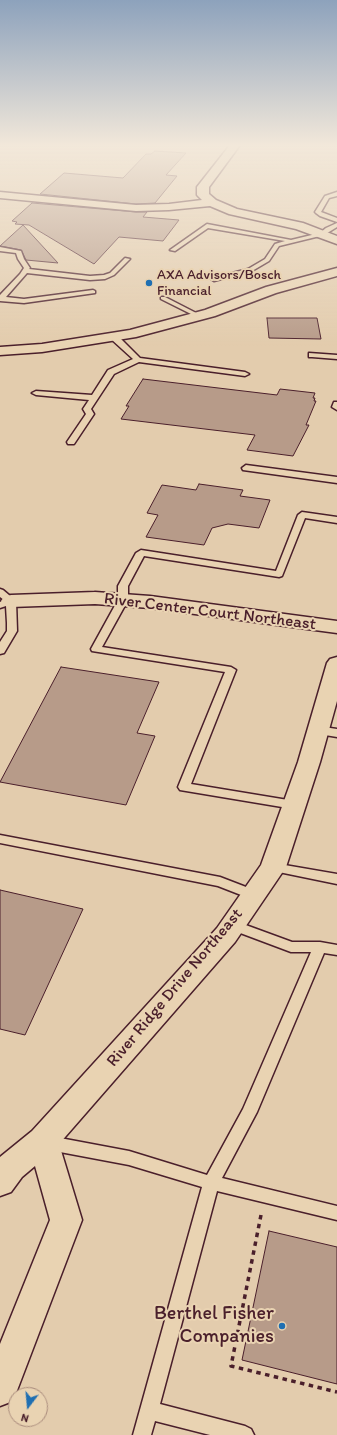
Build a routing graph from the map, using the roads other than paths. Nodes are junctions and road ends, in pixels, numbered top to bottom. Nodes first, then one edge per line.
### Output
1 (232, 212) edge
2 (318, 212) edge
3 (337, 220) edge
4 (337, 225) edge
5 (322, 234) junction
6 (337, 240) edge
7 (294, 241) junction
8 (0, 248) edge
9 (173, 250) dead end
10 (127, 259) dead end
11 (26, 271) junction
12 (337, 272) edge
13 (214, 279) dead end
14 (93, 292) dead end
15 (163, 298) dead end
16 (0, 299) edge
17 (199, 316) junction
18 (114, 338) junction
19 (0, 351) edge
20 (312, 355) dead end
21 (337, 357) edge
22 (138, 360) junction
23 (245, 374) dead end
24 (36, 393) dead end
25 (95, 398) junction
26 (337, 404) edge
27 (337, 408) edge
28 (71, 442) dead end
29 (246, 468) dead end
30 (337, 480) edge
31 (337, 520) edge
32 (4, 600) edge
33 (123, 600) junction
34 (337, 628) edge
35 (0, 651) edge
36 (337, 663) edge
37 (327, 731) edge
38 (294, 805) junction
39 (0, 839) edge
40 (273, 868) junction
41 (337, 880) edge
42 (254, 895) junction
43 (232, 925) junction
44 (320, 947) junction
45 (337, 950) edge
46 (43, 1141) junction
47 (4, 1171) edge
48 (210, 1183) junction
49 (337, 1213) edge
50 (0, 1388) edge
51 (149, 1410) junction
52 (142, 1435) edge
53 (245, 1435) edge

1 - 5 street
2 - 3 lane
4 - 5 lane
5 - 6 street
5 - 7 lane
7 - 9 lane
7 - 13 lane
8 - 11 lane
10 - 11 lane
11 - 16 lane
12 - 17 street
14 - 16 lane
15 - 17 lane
17 - 18 street
18 - 19 street
18 - 22 lane
20 - 21 lane
22 - 23 lane
22 - 25 lane
24 - 25 lane
25 - 28 lane
26 - 27 lane
29 - 30 lane
31 - 33 lane
32 - 33 street, River Center Court Northeast
32 - 35 lane
33 - 34 street, River Center Court Northeast
33 - 38 lane
36 - 37 street, River Ridge Drive Northeast
37 - 38 street, River Ridge Drive Northeast
38 - 40 street, River Ridge Drive Northeast
39 - 42 lane
40 - 41 lane
40 - 42 street, River Ridge Drive Northeast
42 - 43 street, River Ridge Drive Northeast
43 - 44 lane
43 - 46 street, River Ridge Drive Northeast
44 - 45 lane
44 - 48 lane
46 - 47 street, River Ridge Drive Northeast
46 - 48 lane
46 - 50 street
48 - 49 lane
48 - 51 lane
51 - 52 lane
51 - 53 lane

